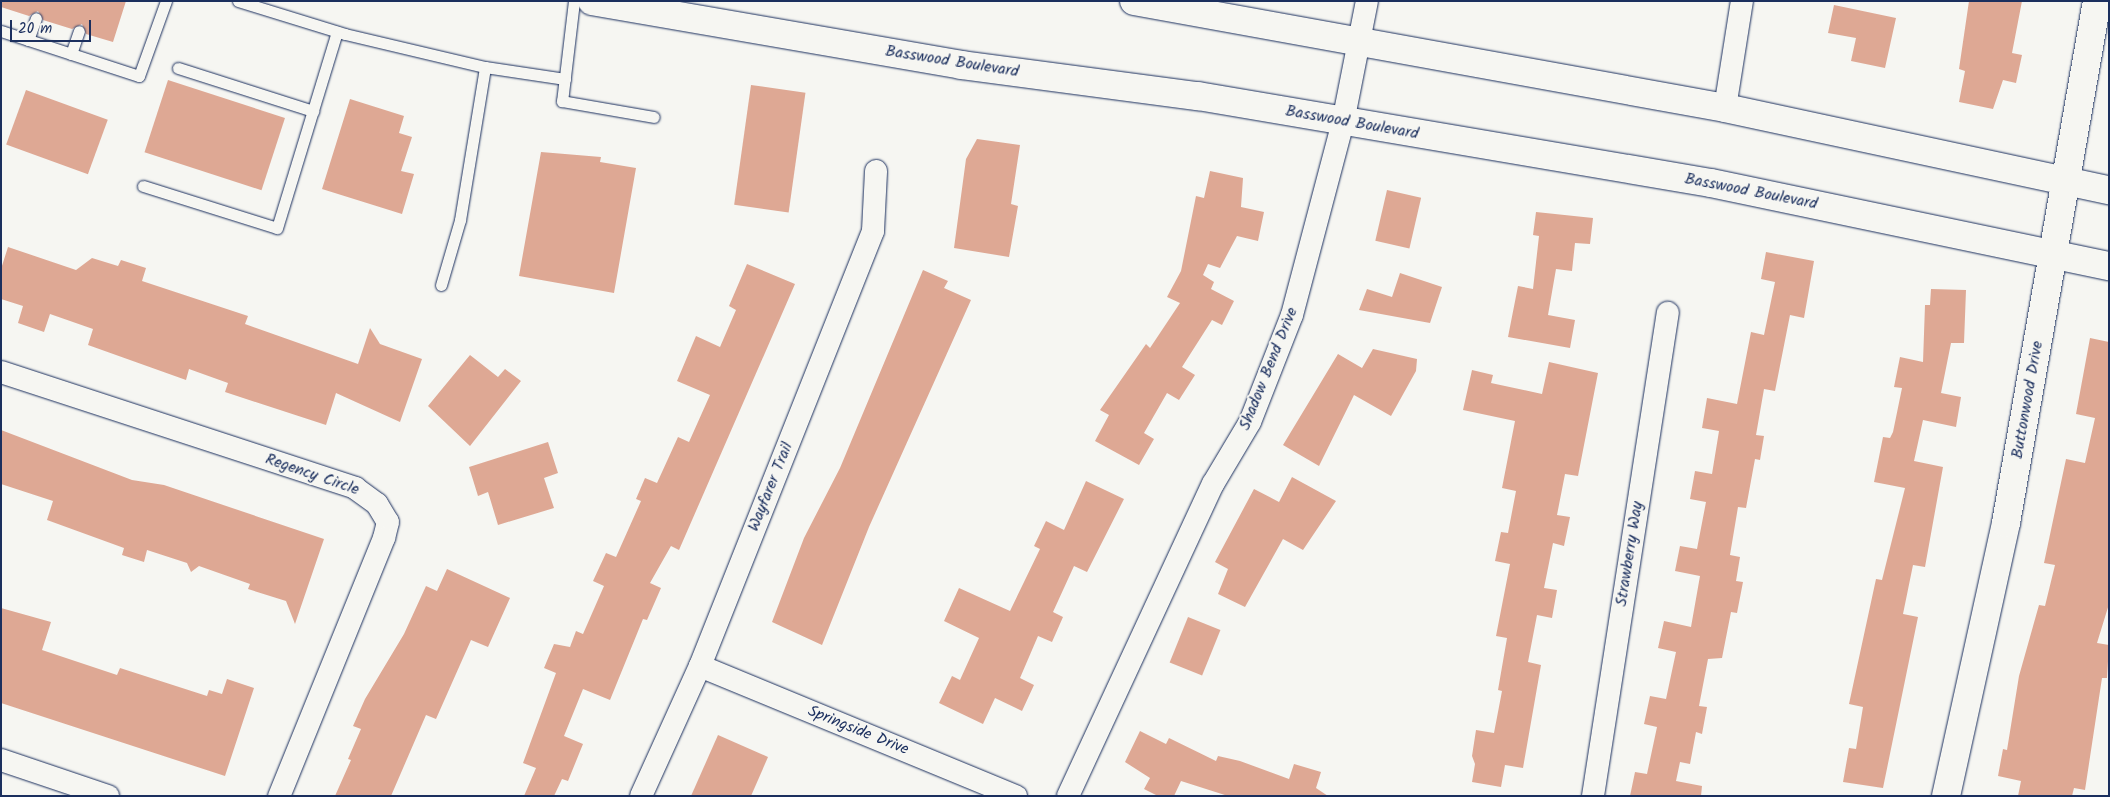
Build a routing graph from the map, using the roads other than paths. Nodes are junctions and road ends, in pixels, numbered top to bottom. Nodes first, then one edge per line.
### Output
1 (166, 1) edge
2 (238, 1) edge
3 (574, 1) edge
4 (592, 1) edge
5 (1134, 1) edge
6 (1367, 1) edge
7 (1742, 1) edge
8 (2097, 1) edge
9 (36, 18) dead end
10 (1, 31) edge
11 (79, 31) dead end
12 (337, 32) junction
13 (28, 40) junction
14 (1358, 45) junction
15 (71, 54) junction
16 (485, 67) junction
17 (178, 68) dead end
18 (565, 79) junction
19 (1725, 108) junction
20 (313, 111) junction
21 (654, 117) dead end
22 (1343, 122) junction
23 (876, 171) dead end
24 (2066, 180) junction
25 (143, 186) dead end
26 (2109, 190) edge
27 (2054, 255) junction
28 (2109, 266) edge
29 (441, 285) dead end
30 (1668, 313) dead end
31 (1, 372) edge
32 (700, 666) junction
33 (1, 760) edge
34 (108, 796) edge
35 (279, 796) edge
36 (640, 796) edge
37 (1016, 796) edge
38 (1068, 796) edge
39 (1593, 796) edge
40 (1946, 796) edge

1 - 15 lane
2 - 12 lane
3 - 18 lane
4 - 22 main road, Basswood Boulevard
5 - 14 main road
6 - 14 street, Shadow Bend Drive
7 - 19 street
8 - 24 main road, Buttonwood Drive
9 - 13 lane
10 - 13 lane
11 - 15 lane
12 - 16 lane
12 - 20 lane
13 - 15 lane
14 - 19 main road
14 - 22 street, Shadow Bend Drive
16 - 18 lane
16 - 29 lane
17 - 20 lane
18 - 21 lane
19 - 24 main road
20 - 25 lane
22 - 27 main road, Basswood Boulevard
22 - 38 street, Shadow Bend Drive
23 - 32 street, Wayfarer Trail
24 - 26 main road
24 - 27 main road, Buttonwood Drive
27 - 28 main road, Basswood Boulevard
27 - 40 main road, Buttonwood Drive
30 - 39 street, Strawberry Way
31 - 35 street, Regency Circle
32 - 36 street, Wayfarer Trail
32 - 37 street, Springside Drive
33 - 34 street

